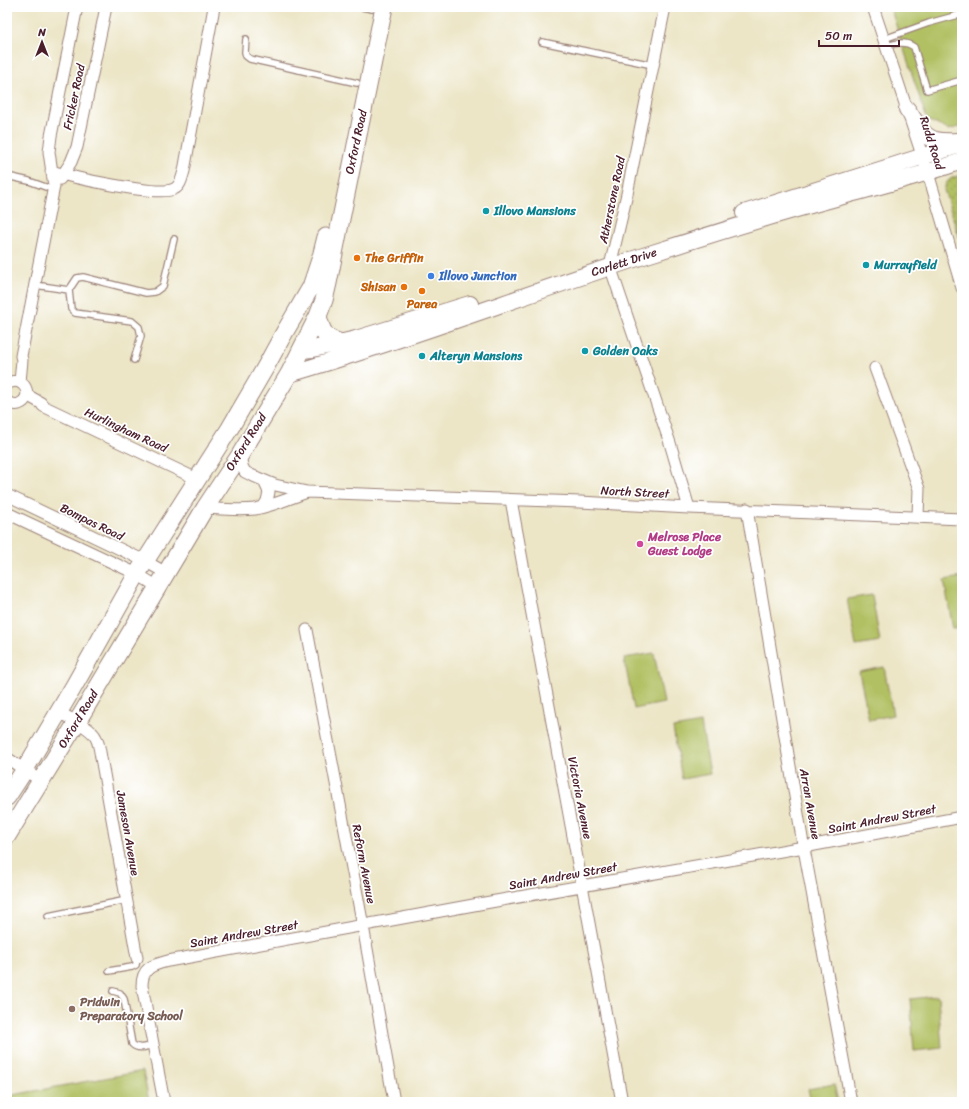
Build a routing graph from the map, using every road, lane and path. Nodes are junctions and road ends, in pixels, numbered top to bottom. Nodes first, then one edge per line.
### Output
1 (77, 7) edge
2 (106, 7) edge
3 (214, 7) edge
4 (665, 7) edge
5 (873, 7) edge
6 (372, 8) edge
7 (962, 14) edge
8 (246, 39) dead end
9 (542, 42) dead end
10 (885, 42) junction
11 (653, 65) junction
12 (962, 80) edge
13 (357, 83) junction
14 (907, 109) junction
15 (962, 142) edge
16 (923, 157) junction
17 (962, 161) edge
18 (52, 171) junction
19 (928, 173) junction
20 (63, 174) junction
21 (7, 176) edge
22 (54, 188) junction
23 (174, 239) dead end
24 (611, 260) junction
25 (35, 285) junction
26 (962, 288) edge
27 (69, 290) junction
28 (318, 316) junction
29 (342, 343) junction
30 (301, 350) junction
31 (134, 360) dead end
32 (265, 368) junction
33 (876, 368) dead end
34 (289, 374) junction
35 (13, 382) edge
36 (18, 401) edge
37 (7, 413) edge
38 (240, 455) junction
39 (197, 479) junction
40 (264, 480) junction
41 (307, 492) junction
42 (7, 495) edge
43 (511, 500) junction
44 (263, 507) junction
45 (205, 508) junction
46 (689, 508) junction
47 (747, 509) junction
48 (7, 513) edge
49 (918, 516) junction
50 (962, 518) edge
51 (141, 567) junction
52 (162, 580) junction
53 (307, 630) dead end
54 (74, 686) junction
55 (92, 697) junction
56 (58, 712) junction
57 (77, 722) junction
58 (38, 747) junction
59 (56, 756) junction
60 (7, 758) edge
61 (24, 771) junction
62 (41, 781) junction
63 (7, 796) edge
64 (962, 817) edge
65 (7, 836) edge
66 (804, 847) junction
67 (583, 886) junction
68 (127, 900) junction
69 (48, 916) dead end
70 (363, 926) junction
71 (137, 958) joint
72 (109, 971) dead end
73 (113, 991) dead end
74 (153, 1046) junction
75 (164, 1102) edge
76 (394, 1102) edge
77 (622, 1102) edge
78 (851, 1102) edge

1 - 18 street, Fricker Road
2 - 20 street, Fricker Road
3 - 20 street
4 - 11 street, Atherstone Road
5 - 10 street, Rudd Road
6 - 13 main road, Oxford Road
6 - 28 main road, Oxford Road
7 - 10 lane
8 - 13 lane
9 - 11 lane
10 - 12 lane
10 - 14 street, Rudd Road
11 - 24 street, Atherstone Road
13 - 32 main road, Oxford Road
14 - 15 main road
14 - 16 street, Rudd Road
15 - 16 main road, Corlett Drive
16 - 19 street, Rudd Road
16 - 24 main road, Corlett Drive
17 - 19 main road, Corlett Drive
18 - 20 street
18 - 22 street, Fricker Road
19 - 24 main road, Corlett Drive
19 - 26 street, Rudd Road
20 - 22 street, Fricker Road
21 - 22 lane
22 - 25 street, Fricker Road
23 - 27 lane
24 - 29 main road, Corlett Drive
24 - 34 main road, Corlett Drive
24 - 46 street
25 - 27 lane
25 - 35 street, Fricker Road
27 - 31 lane
28 - 29 main road
28 - 30 main road, Oxford Road
29 - 30 main road, Corlett Drive
30 - 32 main road
30 - 34 main road, Oxford Road
32 - 39 main road, Oxford Road
33 - 49 street
34 - 38 main road, Oxford Road
35 - 36 street
36 - 37 street
36 - 39 street, Hurlingham Road
38 - 40 street, North Street
38 - 45 main road, Oxford Road
39 - 51 main road, Oxford Road
40 - 41 street, North Street
40 - 44 street
41 - 43 street, North Street
41 - 44 street, North Street
42 - 51 street, Bompas Road
43 - 46 street, North Street
43 - 67 street, Victoria Avenue
44 - 45 street, North Street
45 - 52 main road, Oxford Road
46 - 47 street, North Street
47 - 49 street, North Street
47 - 66 street, Arran Avenue
48 - 51 street, Bompas Road
49 - 50 street, North Street
51 - 52 street, Bompas Road
51 - 52 street, Bompas Road
51 - 54 main road, Oxford Road
52 - 55 main road, Oxford Road
53 - 70 street, Reform Avenue
54 - 55 main road
54 - 56 main road, Oxford Road
55 - 57 main road, Oxford Road
56 - 57 street, Jameson Avenue
56 - 58 main road, Oxford Road
57 - 59 main road, Oxford Road
57 - 68 street, Jameson Avenue
58 - 59 main road
58 - 61 main road, Oxford Road
59 - 62 main road, Oxford Road
60 - 61 street
61 - 62 street
61 - 63 main road, Oxford Road
62 - 65 main road, Oxford Road
64 - 66 street, Saint Andrew Street
66 - 67 street, Saint Andrew Street
66 - 78 street, Arran Avenue
67 - 70 street, Saint Andrew Street
67 - 77 street, Victoria Avenue
68 - 69 lane
68 - 71 street, Jameson Avenue
70 - 74 street, Saint Andrew Street
70 - 76 street, Reform Avenue
71 - 72 lane
73 - 74 lane
74 - 75 street

